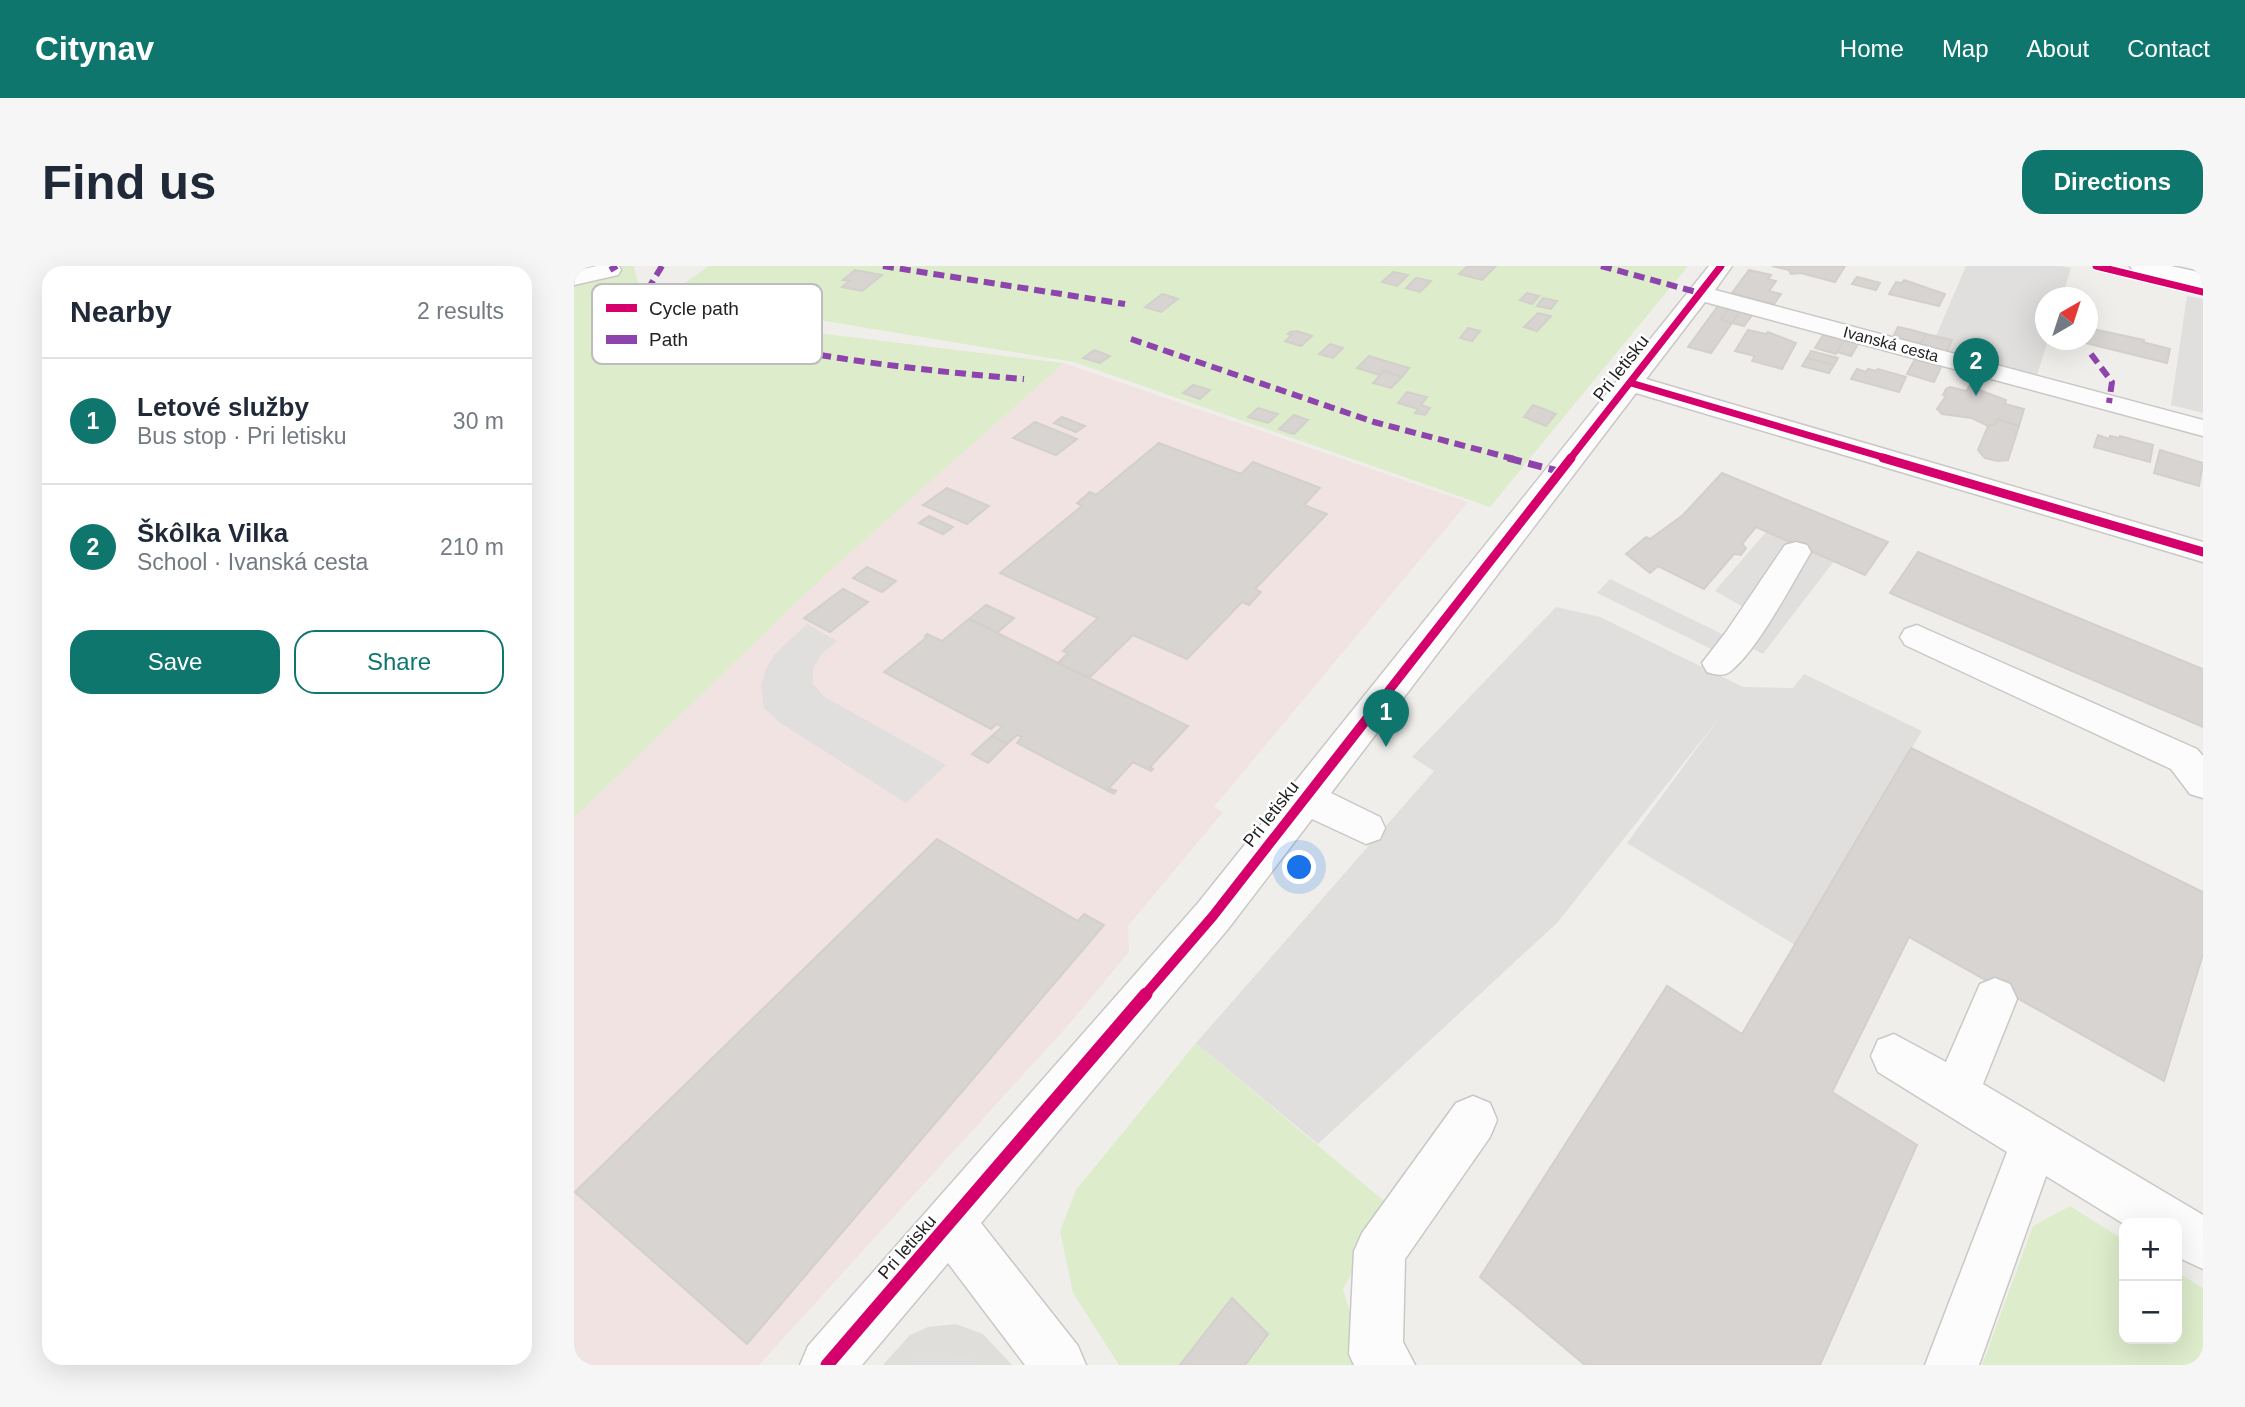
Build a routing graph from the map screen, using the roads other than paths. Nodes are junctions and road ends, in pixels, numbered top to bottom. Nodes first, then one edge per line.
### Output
1 (1721, 266) edge
2 (2141, 266) edge
3 (610, 270) dead end
4 (574, 278) edge
5 (2203, 279) edge
6 (1700, 293) junction
7 (1631, 383) junction
8 (2203, 428) edge
9 (1796, 552) dead end
10 (2203, 552) edge
11 (1917, 637) dead end
12 (1719, 663) dead end
13 (2203, 783) edge
14 (1306, 799) junction
15 (1367, 828) dead end
16 (1995, 999) dead end
17 (1894, 1056) dead end
18 (1956, 1093) junction
19 (1473, 1121) dead end
20 (2035, 1141) junction
21 (2161, 1218) edge
22 (950, 1224) junction
23 (2182, 1231) edge
24 (2203, 1244) edge
25 (827, 1365) edge
26 (1059, 1365) edge
27 (1388, 1365) edge
28 (1952, 1365) edge

1 - 6 street, Pri letisku
2 - 5 street
3 - 4 street
6 - 7 street, Pri letisku
6 - 8 street, Ivanská cesta
7 - 10 street
7 - 14 street, Pri letisku
9 - 12 street
11 - 13 street
14 - 15 street
14 - 22 street, Pri letisku
16 - 18 street
17 - 18 street
18 - 20 street
19 - 27 street
20 - 21 street
20 - 28 street
22 - 25 street, Pri letisku
22 - 26 street
23 - 24 street

